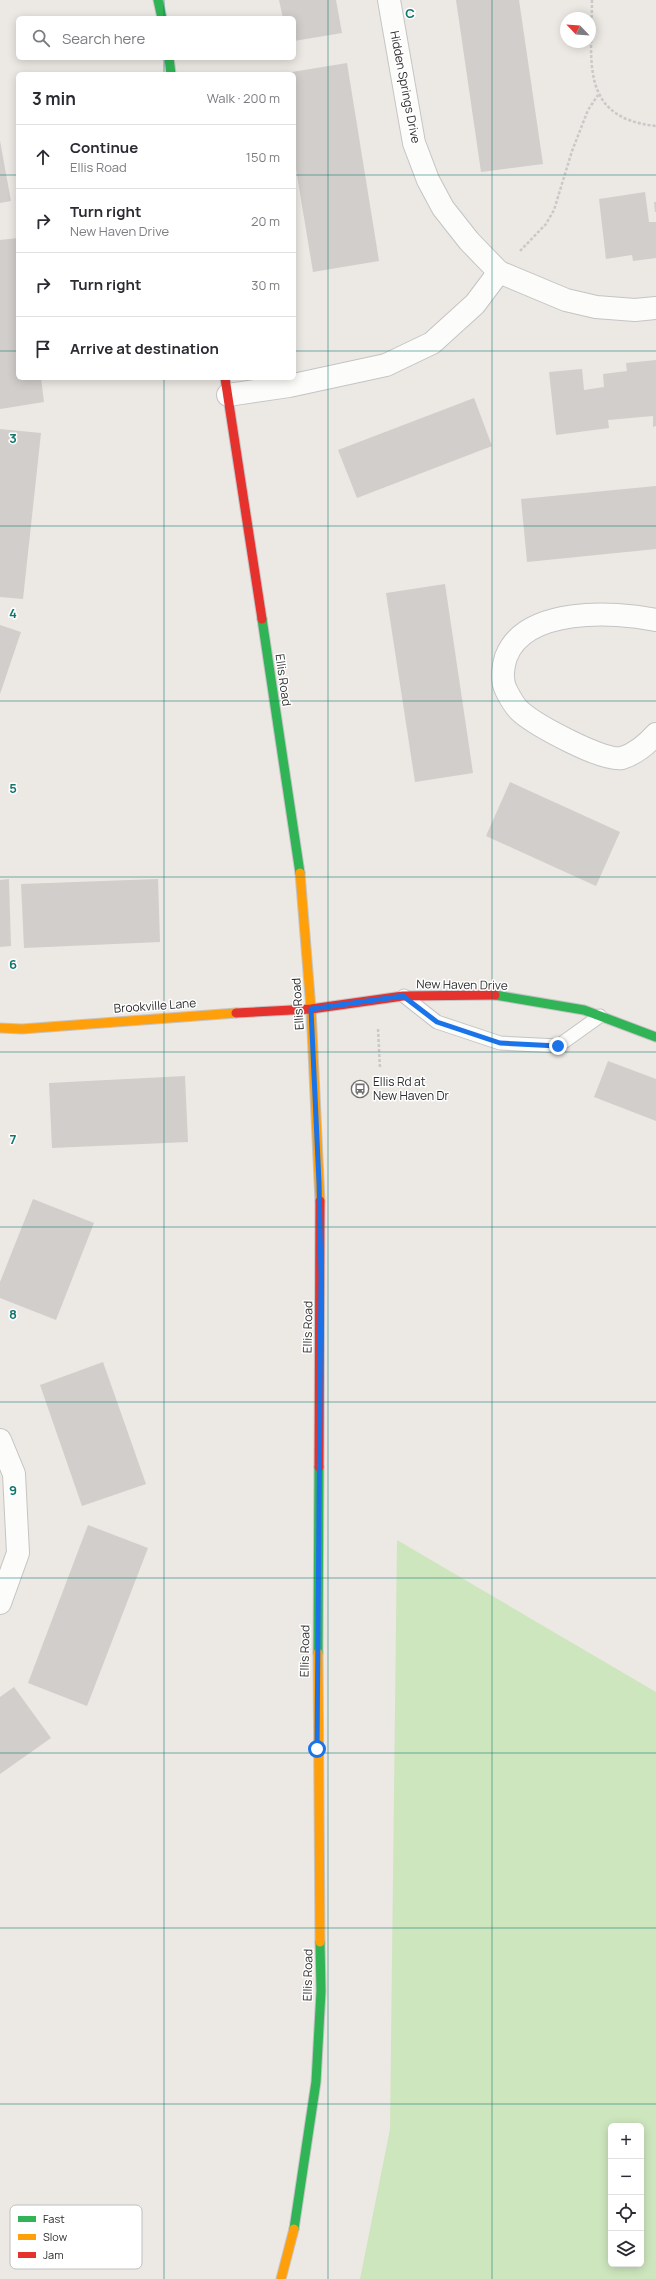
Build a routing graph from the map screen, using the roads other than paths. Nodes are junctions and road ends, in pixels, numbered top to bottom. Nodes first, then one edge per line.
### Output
1 (158, 0) edge
2 (389, 0) edge
3 (162, 16) edge
4 (169, 60) edge
5 (172, 72) edge
6 (499, 272) junction
7 (656, 308) edge
8 (227, 386) edge
9 (656, 620) edge
10 (656, 734) edge
11 (403, 996) junction
12 (311, 1009) junction
13 (600, 1016) junction
14 (0, 1028) edge
15 (656, 1037) edge
16 (0, 1440) edge
17 (0, 1603) edge
18 (281, 2279) edge

1 - 3 main road
2 - 6 street, Hidden Springs Drive
4 - 5 main road
6 - 7 street, Hidden Springs Drive
6 - 8 street
8 - 12 main road, Ellis Road
9 - 10 street
11 - 12 main road, New Haven Drive
11 - 13 main road, New Haven Drive
11 - 13 lane
12 - 14 main road, Brookville Lane
12 - 18 main road, Ellis Road
13 - 15 main road, New Haven Drive
16 - 17 street

